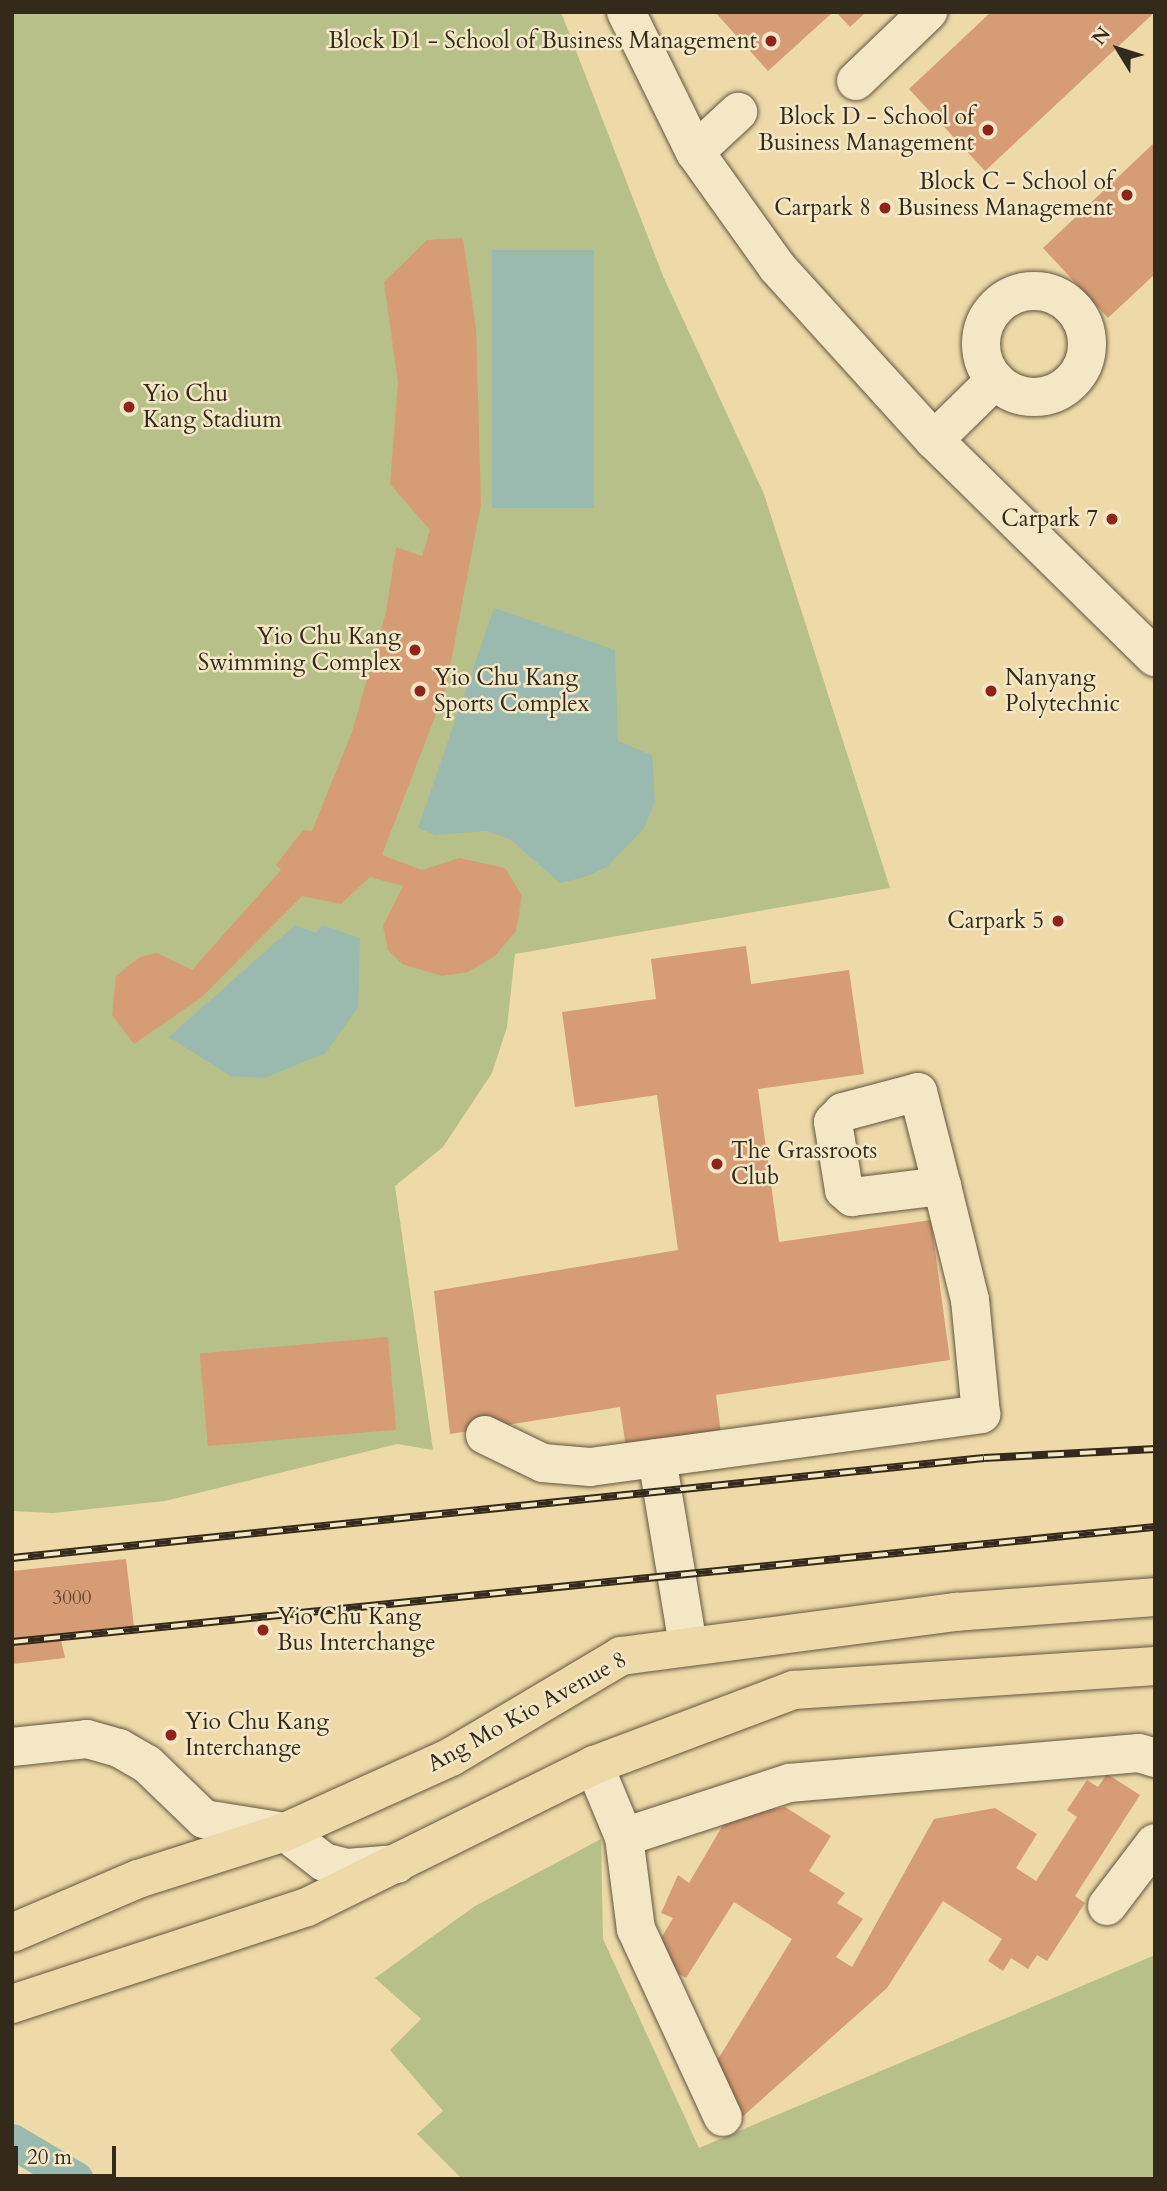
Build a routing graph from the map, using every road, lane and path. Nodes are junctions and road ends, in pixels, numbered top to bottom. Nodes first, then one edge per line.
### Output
1 (626, 12) edge
2 (928, 12) edge
3 (856, 81) dead end
4 (738, 112) dead end
5 (695, 152) junction
6 (995, 380) dead end
7 (933, 440) junction
8 (1155, 657) edge
9 (942, 1186) junction
10 (485, 1435) dead end
11 (657, 1458) junction
12 (1155, 1597) edge
13 (688, 1646) junction
14 (1155, 1665) edge
15 (12, 1747) edge
16 (1155, 1758) edge
17 (594, 1765) junction
18 (285, 1832) junction
19 (624, 1837) junction
20 (1155, 1843) edge
21 (399, 1864) junction
22 (1107, 1906) dead end
23 (12, 1933) edge
24 (12, 2004) edge
25 (723, 2117) dead end

1 - 5 lane
2 - 3 lane
4 - 5 lane
5 - 7 lane
6 - 7 lane
7 - 8 lane
9 - 9 lane
9 - 11 lane
10 - 11 lane
11 - 13 lane
12 - 13 main road, Ang Mo Kio Avenue 8
13 - 18 main road, Ang Mo Kio Avenue 8
14 - 17 main road
15 - 18 lane
16 - 19 lane
17 - 19 lane
17 - 21 main road
18 - 21 lane
18 - 23 main road, Ang Mo Kio Avenue 8
19 - 25 lane
20 - 22 lane
21 - 24 main road

